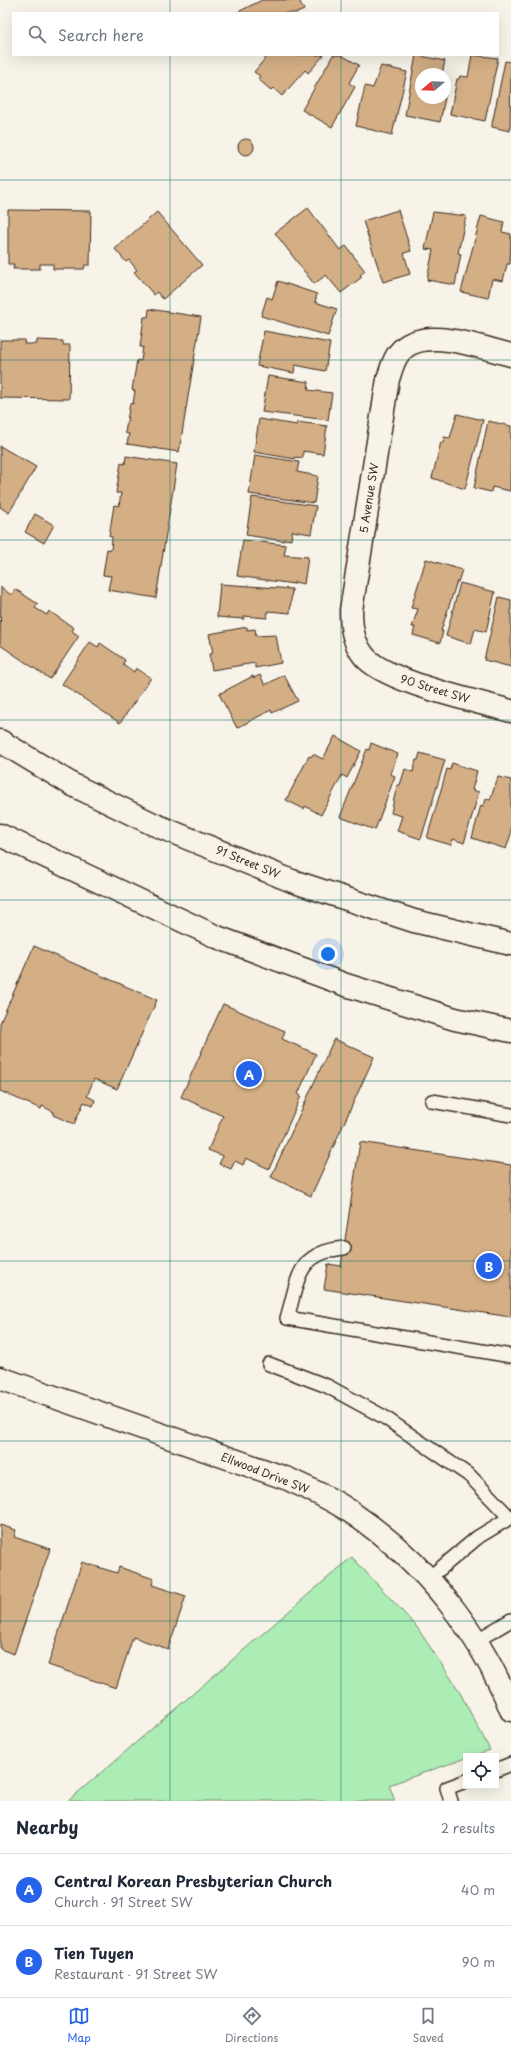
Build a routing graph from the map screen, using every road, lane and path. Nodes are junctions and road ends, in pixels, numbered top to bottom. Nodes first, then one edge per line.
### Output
1 (511, 355) edge
2 (364, 657) joint
3 (511, 711) edge
4 (0, 741) edge
5 (0, 758) edge
6 (73, 785) junction
7 (0, 835) edge
8 (511, 944) edge
9 (511, 1031) edge
10 (432, 1101) dead end
11 (511, 1115) edge
12 (344, 1248) dead end
13 (511, 1356) edge
14 (269, 1364) dead end
15 (0, 1378) edge
16 (511, 1518) edge
17 (428, 1579) junction
18 (511, 1620) edge
19 (476, 1641) junction
20 (511, 1710) edge
21 (511, 1764) edge
22 (499, 1769) edge
23 (463, 1782) edge
24 (451, 1801) edge

1 - 2 street, 5 Avenue SW
2 - 3 street, 90 Street SW
4 - 6 street, 91 Street SW
5 - 6 street
6 - 8 street, 91 Street SW
7 - 9 street
10 - 11 lane
12 - 13 lane
14 - 16 lane
15 - 17 street, Ellwood Drive SW
16 - 17 lane
17 - 19 street, Ellwood Drive SW
18 - 19 lane
19 - 20 street, Ellwood Drive SW
21 - 22 lane
23 - 24 lane

